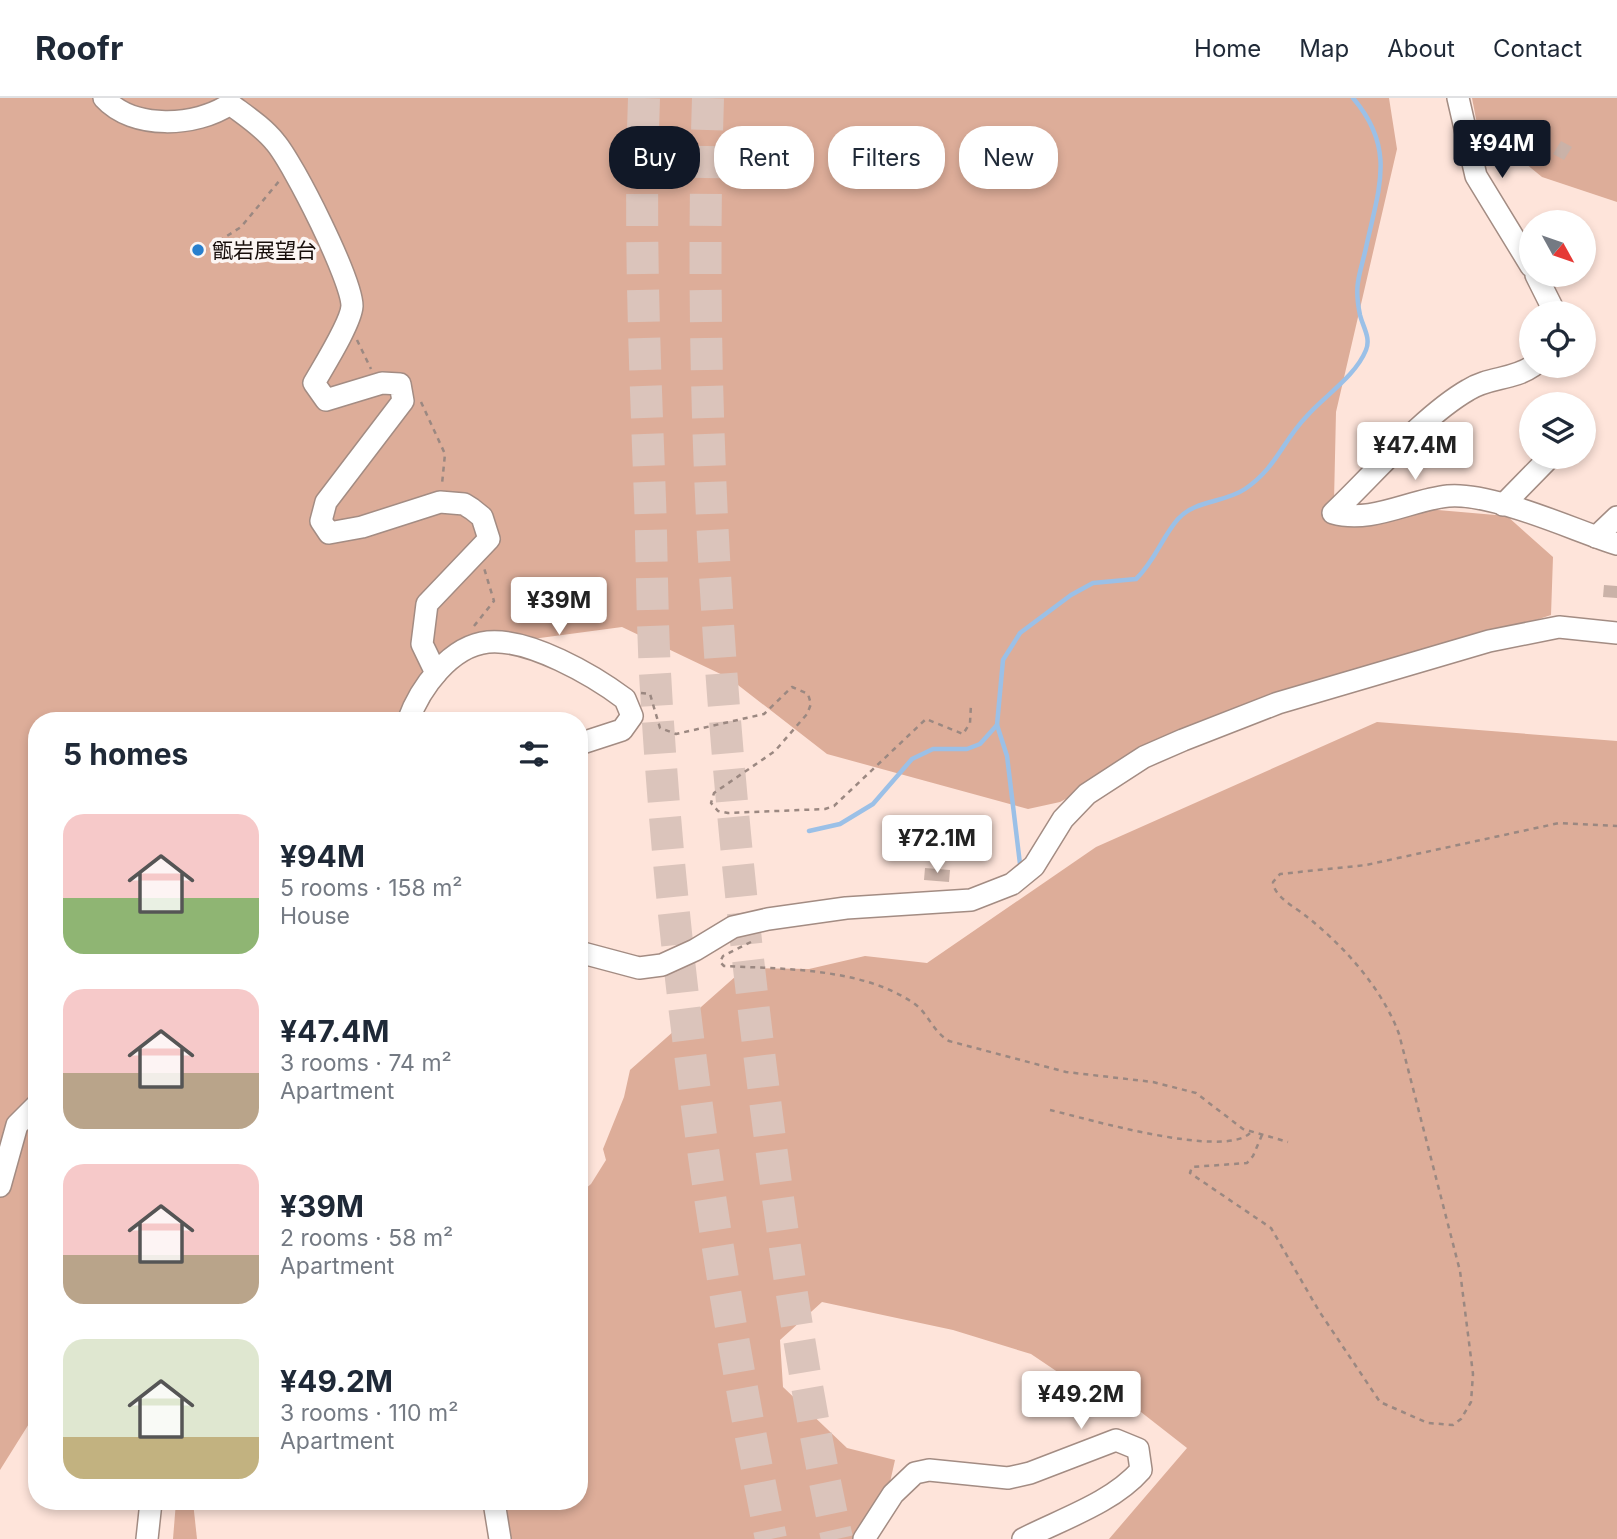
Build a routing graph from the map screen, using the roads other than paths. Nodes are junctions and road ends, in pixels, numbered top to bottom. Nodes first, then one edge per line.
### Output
1 (104, 98) edge
2 (1458, 98) edge
3 (1519, 247) edge
4 (1519, 374) edge
5 (1538, 469) edge
6 (1503, 505) junction
7 (1617, 517) edge
8 (1596, 537) junction
9 (1617, 544) edge
10 (1617, 633) edge
11 (436, 673) junction
12 (411, 712) edge
13 (588, 741) edge
14 (588, 954) edge
15 (28, 1114) edge
16 (0, 1186) edge
17 (149, 1510) edge
18 (495, 1510) edge
19 (147, 1539) edge
20 (500, 1539) edge
21 (864, 1539) edge
22 (1023, 1539) edge

1 - 11 street
2 - 3 street
4 - 6 street
5 - 6 street
6 - 8 street
7 - 8 street
8 - 9 street
10 - 14 street
11 - 12 street
11 - 13 street
15 - 16 street
17 - 19 street
18 - 20 street
21 - 22 street

